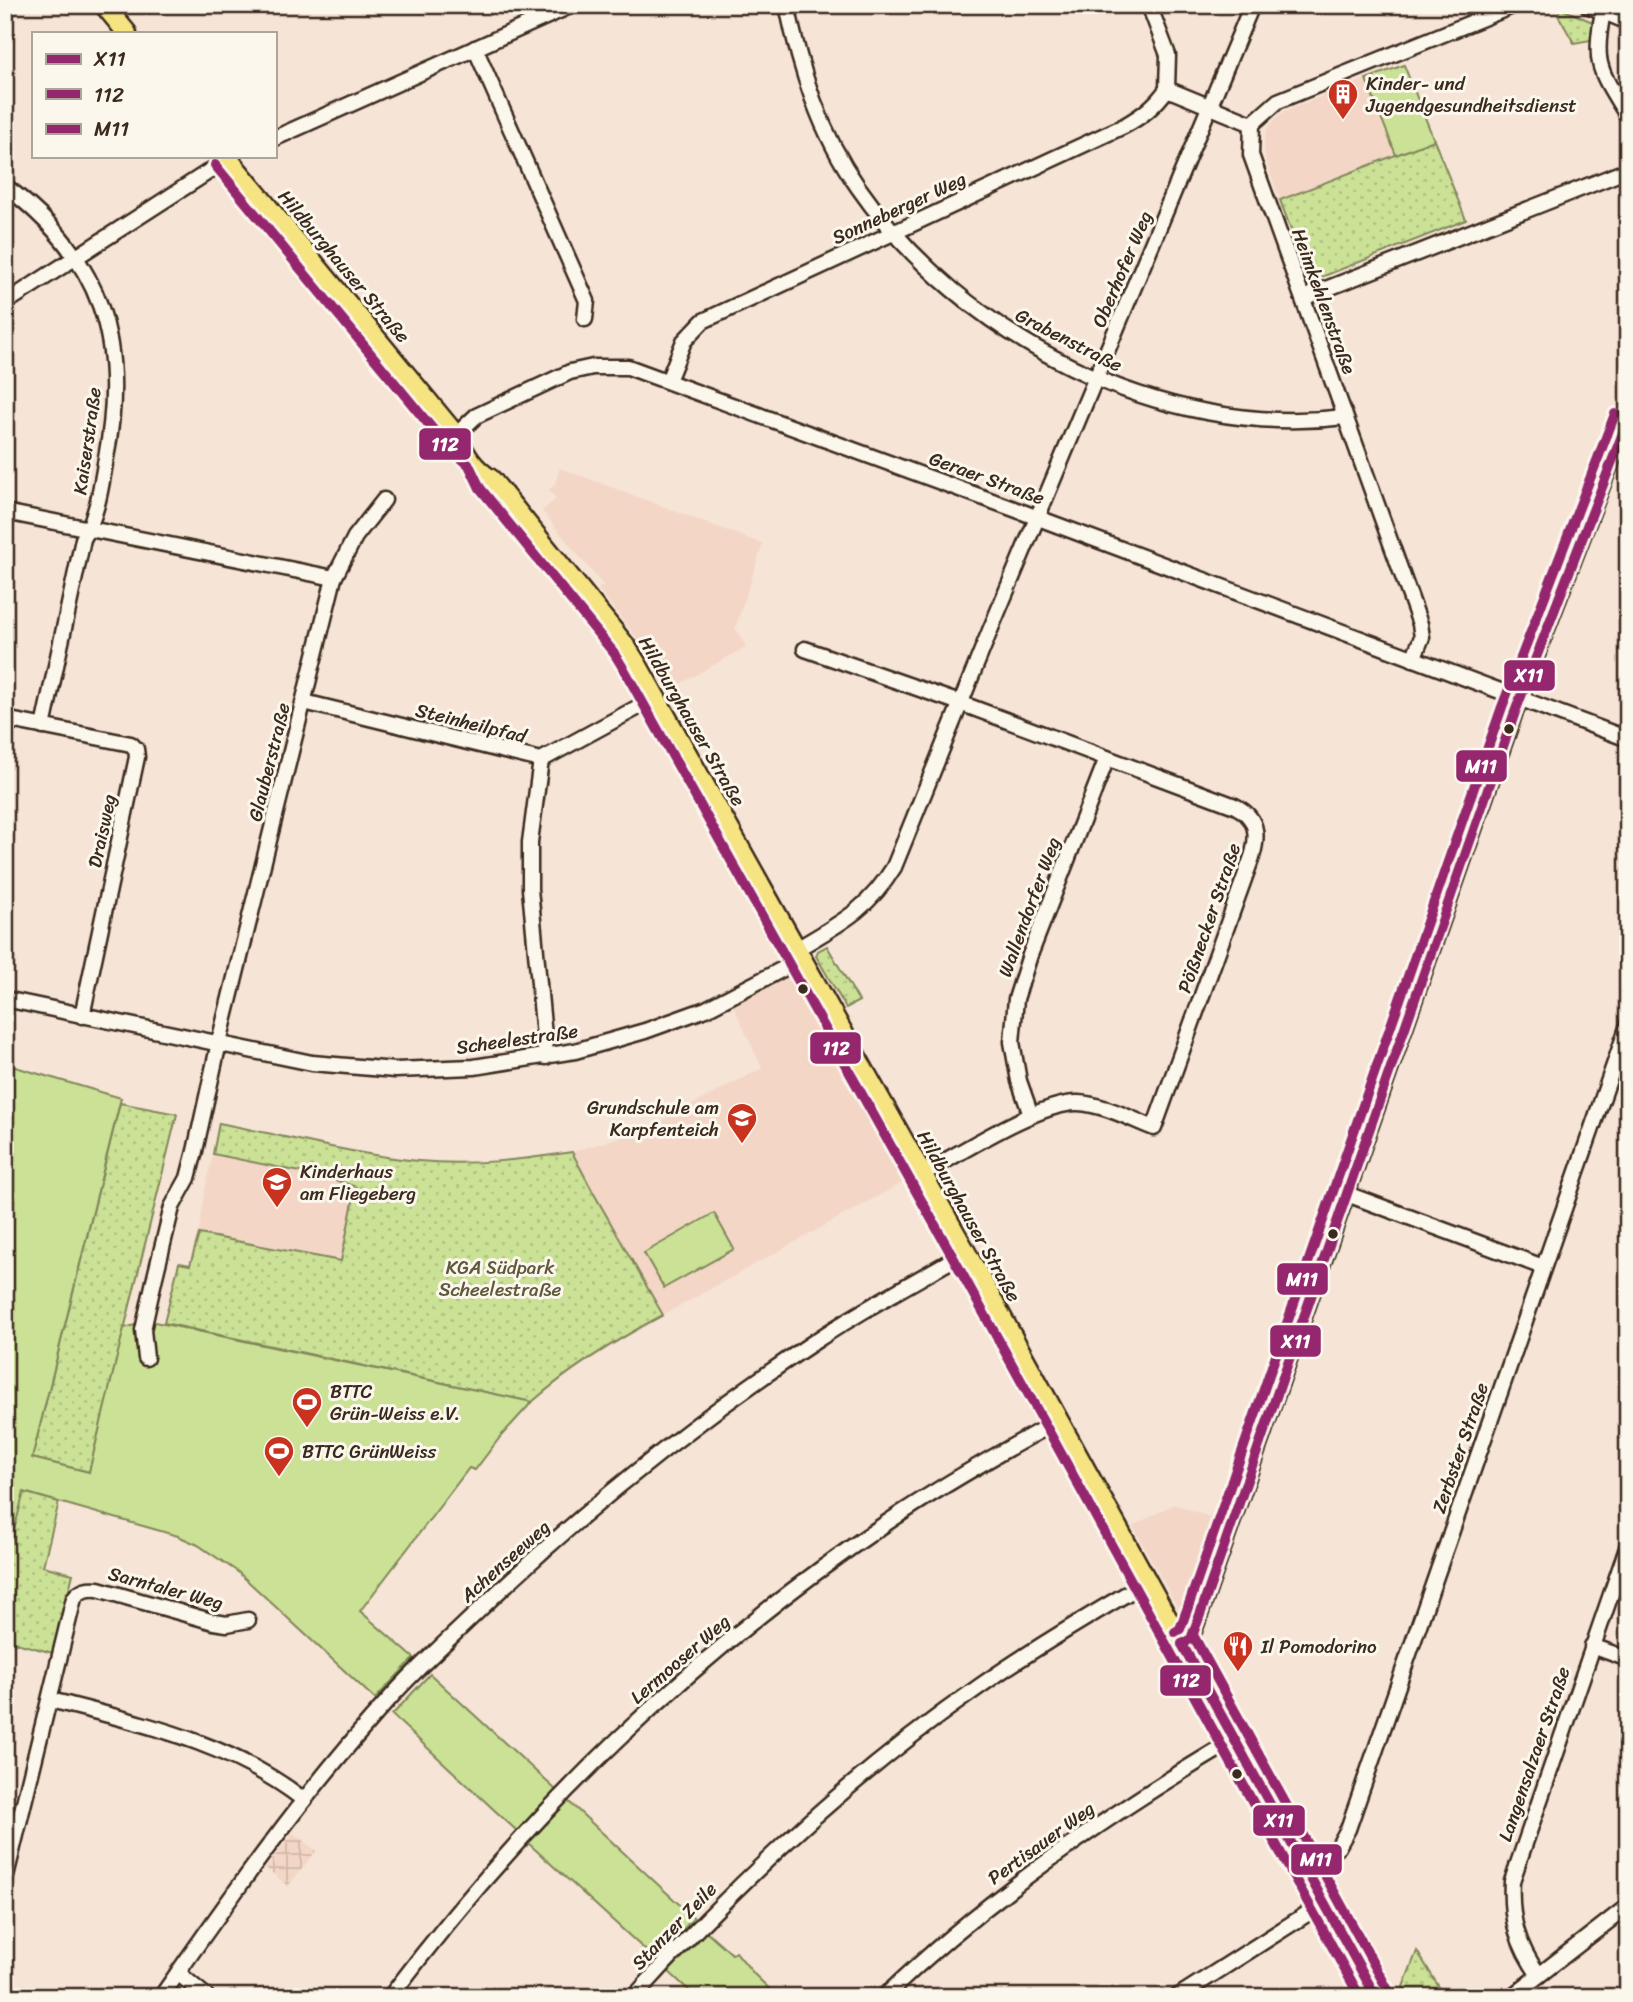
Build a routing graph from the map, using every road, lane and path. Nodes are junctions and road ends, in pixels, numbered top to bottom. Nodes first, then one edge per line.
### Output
1 (104, 5) edge
2 (572, 5) edge
3 (787, 5) edge
4 (1149, 5) edge
5 (1252, 5) edge
6 (1515, 5) edge
7 (1587, 5) edge
8 (1603, 12) junction
9 (1628, 22) edge
10 (126, 32) edge
11 (475, 48) junction
12 (1167, 89) junction
13 (1211, 106) junction
14 (1628, 117) edge
15 (1252, 124) junction
16 (276, 138) edge
17 (226, 158) edge
18 (231, 158) edge
19 (1628, 170) edge
20 (5, 186) edge
21 (893, 232) junction
22 (76, 257) junction
23 (1303, 298) junction
24 (5, 303) edge
25 (585, 319) dead end
26 (1097, 379) junction
27 (668, 381) junction
28 (1345, 417) junction
29 (1628, 419) edge
30 (456, 435) junction
31 (384, 500) dead end
32 (5, 512) edge
33 (1039, 518) junction
34 (90, 528) junction
35 (334, 578) junction
36 (805, 649) dead end
37 (1413, 659) junction
38 (657, 697) junction
39 (1520, 699) junction
40 (304, 702) junction
41 (960, 703) junction
42 (5, 719) edge
43 (43, 727) junction
44 (1628, 739) edge
45 (1107, 758) junction
46 (541, 760) junction
47 (800, 954) junction
48 (5, 999) edge
49 (82, 1016) junction
50 (1628, 1025) edge
51 (220, 1045) junction
52 (546, 1057) junction
53 (1031, 1115) junction
54 (922, 1174) junction
55 (1347, 1194) junction
56 (966, 1252) junction
57 (1543, 1267) junction
58 (146, 1358) dead end
59 (1058, 1421) junction
60 (1628, 1545) edge
61 (1147, 1582) junction
62 (248, 1620) dead end
63 (1182, 1644) junction
64 (1592, 1646) junction
65 (1628, 1659) edge
66 (51, 1700) junction
67 (1234, 1740) junction
68 (304, 1800) junction
69 (1305, 1866) junction
70 (5, 1880) edge
71 (1324, 1903) junction
72 (1628, 1906) edge
73 (178, 1973) junction
74 (1539, 1975) junction
75 (161, 1997) edge
76 (207, 1997) edge
77 (390, 1997) edge
78 (634, 1997) edge
79 (884, 1997) edge
80 (1177, 1997) edge
81 (1376, 1997) edge
82 (1511, 1997) edge

1 - 10 main road
2 - 11 street
3 - 21 street, Grabenstraße
4 - 12 street
5 - 13 street, Oberhofer Weg
6 - 15 street
7 - 8 street
8 - 9 street
8 - 14 street
11 - 16 street
11 - 25 street
12 - 13 street
12 - 21 street, Sonneberger Weg
13 - 15 street
13 - 26 street, Oberhofer Weg
15 - 23 street, Heimkehlenstraße
17 - 22 street
18 - 30 main road, Hildburghauser Straße
19 - 23 street
20 - 22 street, Kaiserstraße
21 - 26 street, Grabenstraße
21 - 27 street, Sonneberger Weg
22 - 24 street
22 - 34 street, Kaiserstraße
23 - 28 street, Heimkehlenstraße
26 - 28 street, Grabenstraße
26 - 33 street, Oberhofer Weg
27 - 30 street, Geraer Straße
27 - 33 street, Geraer Straße
28 - 37 street, Heimkehlenstraße
29 - 39 street
30 - 38 main road, Hildburghauser Straße
31 - 35 street, Glauberstraße
32 - 34 street
33 - 37 street, Geraer Straße
33 - 41 street, Oberhofer Weg
34 - 35 street
34 - 43 street, Kaiserstraße
35 - 40 street, Glauberstraße
36 - 41 street
37 - 39 street, Geraer Straße
38 - 46 street, Steinheilpfad
38 - 47 main road, Hildburghauser Straße
39 - 44 street, Geraer Straße
39 - 55 street
40 - 46 street, Steinheilpfad
40 - 51 street, Glauberstraße
41 - 45 street, Pößnecker Straße
41 - 47 street, Oberhofer Weg
42 - 43 street
43 - 49 street, Draisweg
45 - 53 street, Wallendorfer Weg
45 - 53 street, Pößnecker Straße
46 - 52 street
47 - 52 street, Scheelestraße
47 - 54 main road, Hildburghauser Straße
48 - 49 street, Scheelestraße
49 - 51 street, Scheelestraße
50 - 57 street, Zerbster Straße
51 - 52 street, Scheelestraße
51 - 58 street
53 - 54 street
54 - 56 main road, Hildburghauser Straße
55 - 57 street
55 - 63 street
56 - 59 main road, Hildburghauser Straße
56 - 68 street, Achenseeweg
57 - 69 street, Zerbster Straße
59 - 61 main road, Hildburghauser Straße
59 - 77 street, Lermooser Weg
60 - 64 street, Langensalzaer Straße
61 - 63 main road, Hildburghauser Straße
61 - 78 street, Stanzer Zeile
62 - 66 street, Sarntaler Weg
63 - 67 main road, Hildburghauser Straße
64 - 65 street
64 - 74 street, Langensalzaer Straße
66 - 68 street
66 - 70 street, Sarntaler Weg
67 - 69 main road, Hildburghauser Straße
67 - 79 street, Pertisauer Weg
68 - 73 street, Achenseeweg
69 - 71 main road, Hildburghauser Straße
71 - 80 street
71 - 81 main road, Hildburghauser Straße
72 - 74 street
73 - 75 street, Achenseeweg
73 - 76 street
74 - 82 street

